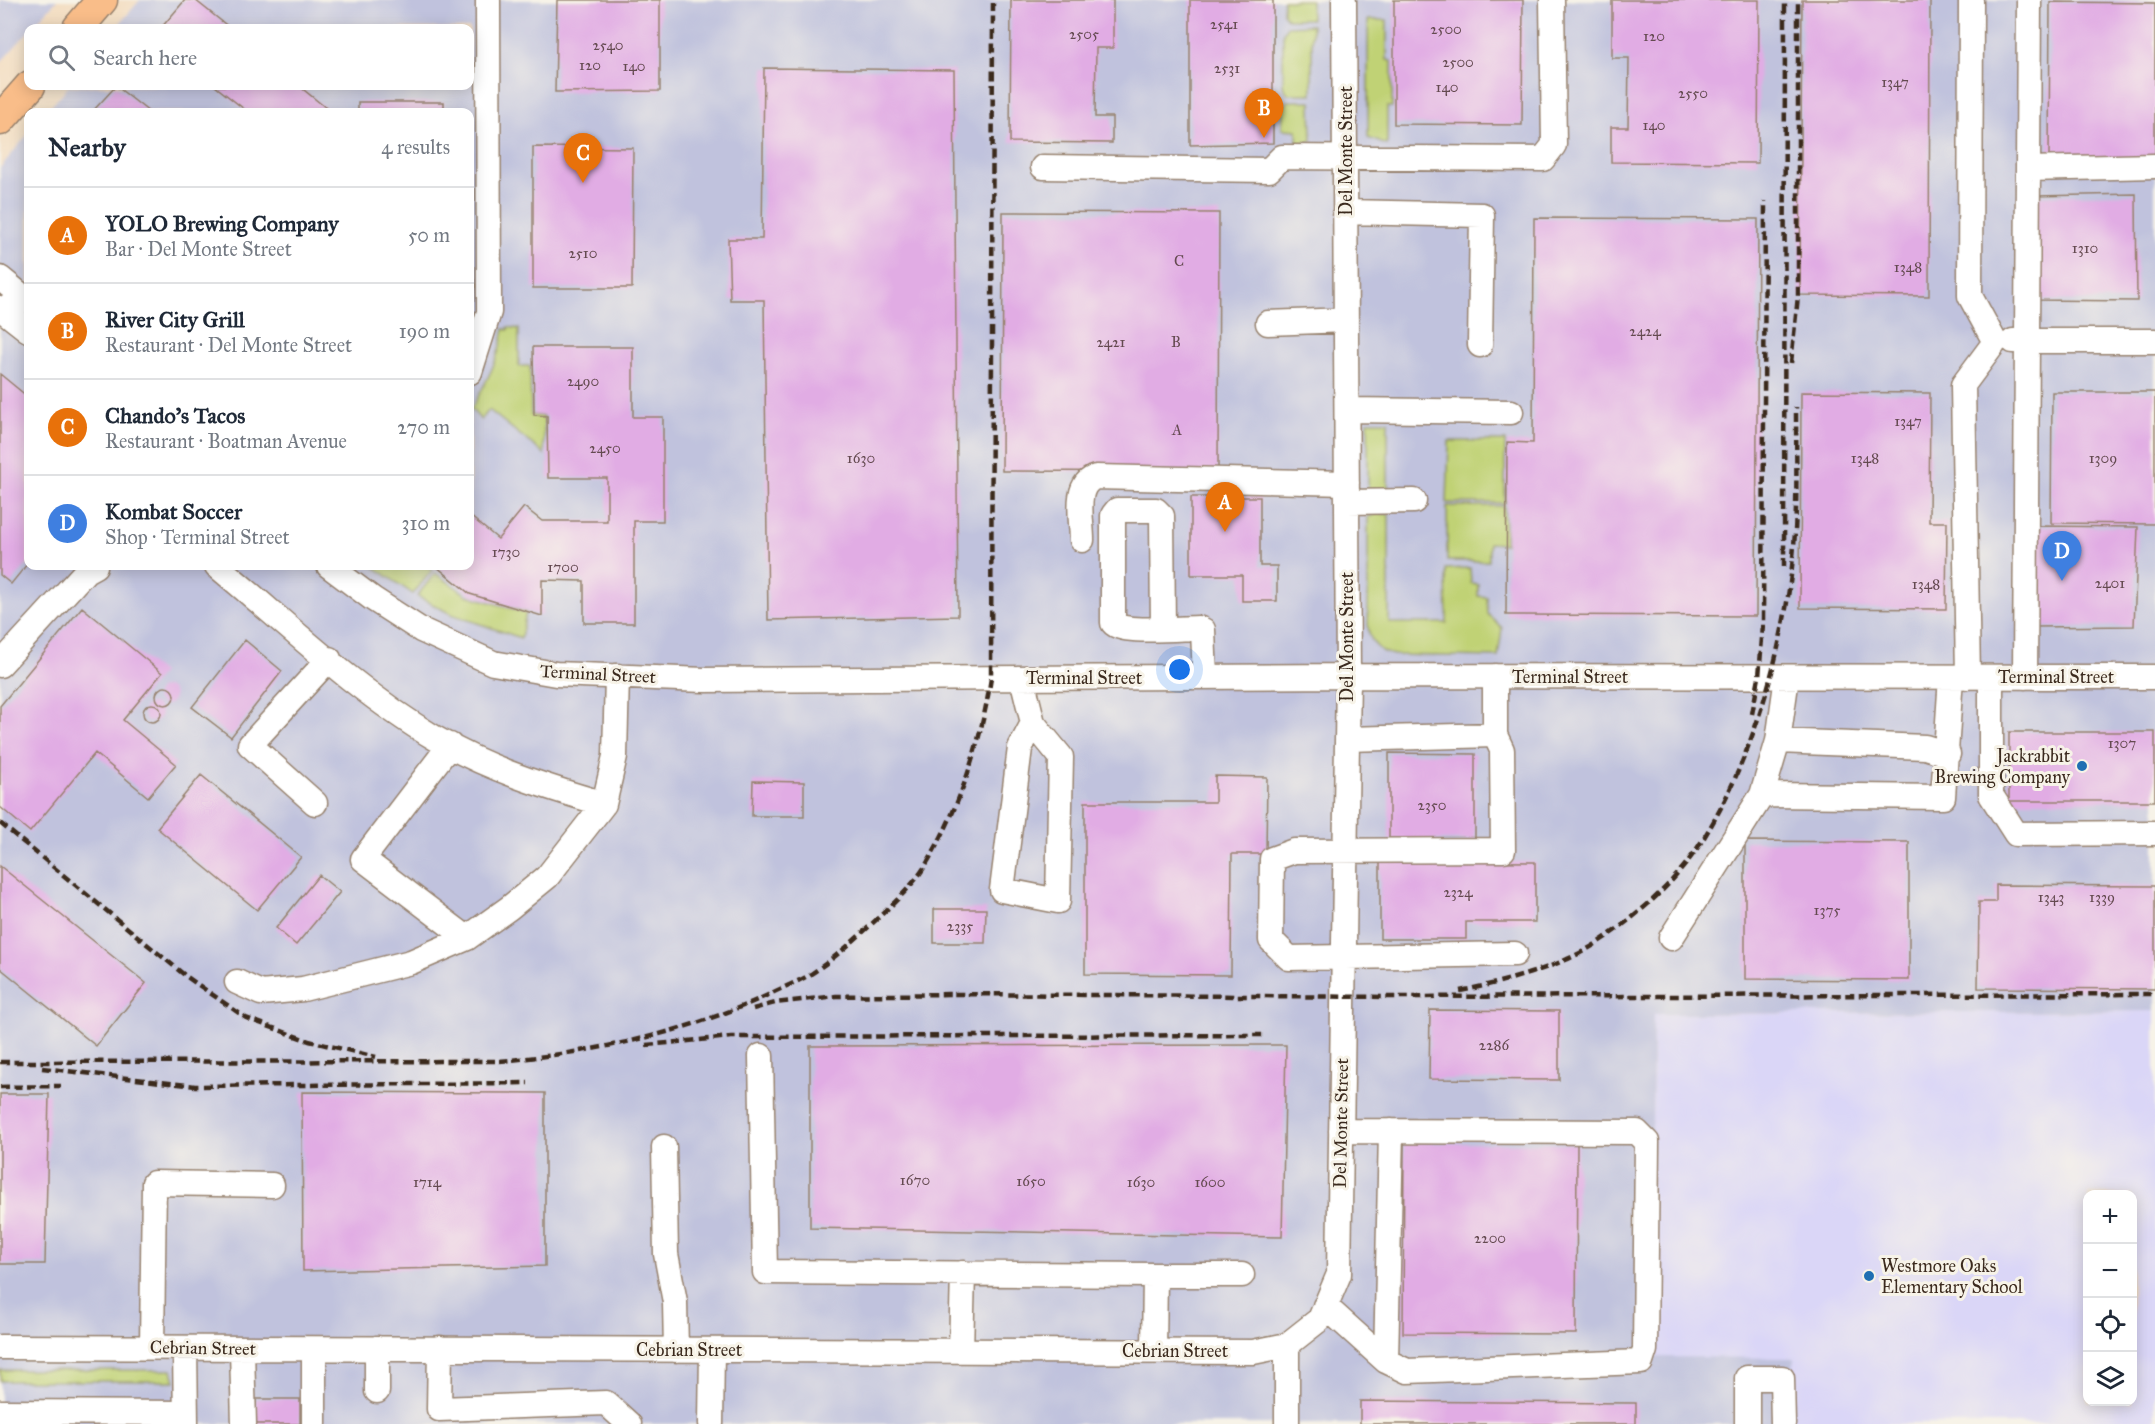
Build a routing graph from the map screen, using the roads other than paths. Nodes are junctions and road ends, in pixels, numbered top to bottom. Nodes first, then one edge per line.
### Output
1 (102, 0) edge
2 (488, 0) edge
3 (1344, 0) edge
4 (1552, 0) edge
5 (1971, 0) edge
6 (2029, 0) edge
7 (81, 24) edge
8 (26, 90) edge
9 (0, 120) edge
10 (1346, 158) junction
11 (2155, 166) edge
12 (1043, 167) dead end
13 (2030, 169) junction
14 (1346, 212) junction
15 (0, 278) edge
16 (24, 298) edge
17 (0, 308) edge
18 (1346, 320) junction
19 (1268, 322) dead end
20 (24, 327) edge
21 (2028, 341) junction
22 (2155, 341) edge
23 (1995, 342) junction
24 (1480, 345) dead end
25 (474, 359) edge
26 (1347, 410) junction
27 (1511, 412) dead end
28 (1347, 493) junction
29 (1414, 501) dead end
30 (1082, 540) dead end
31 (88, 570) edge
32 (222, 570) edge
33 (334, 570) edge
34 (1163, 629) junction
35 (329, 659) junction
36 (0, 664) edge
37 (617, 676) junction
38 (1348, 676) junction
39 (1495, 676) junction
40 (1205, 677) junction
41 (1787, 677) junction
42 (1970, 677) junction
43 (2025, 677) junction
44 (2155, 677) edge
45 (1022, 678) junction
46 (1033, 723) junction
47 (1495, 735) junction
48 (1347, 739) junction
49 (1778, 741) junction
50 (450, 745) junction
51 (1948, 753) junction
52 (1762, 795) junction
53 (315, 803) dead end
54 (604, 804) junction
55 (2155, 833) edge
56 (1345, 851) junction
57 (467, 938) junction
58 (1671, 938) dead end
59 (1515, 954) dead end
60 (1343, 959) junction
61 (237, 982) dead end
62 (761, 1056) dead end
63 (1341, 1131) junction
64 (1391, 1131) junction
65 (664, 1147) dead end
66 (272, 1185) dead end
67 (963, 1274) junction
68 (1339, 1274) joint
69 (1155, 1275) junction
70 (1242, 1275) dead end
71 (1325, 1306) junction
72 (1287, 1345) junction
73 (0, 1347) edge
74 (152, 1347) junction
75 (185, 1348) junction
76 (377, 1348) junction
77 (440, 1348) junction
78 (314, 1349) junction
79 (242, 1350) junction
80 (676, 1350) junction
81 (712, 1350) junction
82 (961, 1351) junction
83 (1154, 1351) junction
84 (1386, 1361) junction
85 (377, 1391) dead end
86 (0, 1412) edge
87 (186, 1418) edge
88 (244, 1424) edge
89 (314, 1424) edge
90 (629, 1424) edge
91 (711, 1424) edge
92 (1287, 1424) edge
93 (1747, 1424) edge
94 (1783, 1424) edge

1 - 7 main road
2 - 25 street
3 - 10 street, Del Monte Street
4 - 10 street
5 - 23 street
6 - 13 street
8 - 9 main road
10 - 12 street
10 - 14 street, Del Monte Street
11 - 13 street
13 - 21 street
14 - 18 street, Del Monte Street
14 - 24 street
15 - 16 street
17 - 20 street
18 - 19 street
18 - 26 street, Del Monte Street
21 - 22 street
21 - 23 street
21 - 43 street
23 - 42 street
26 - 27 street
26 - 28 street, Del Monte Street
28 - 29 street
28 - 30 street
28 - 38 street, Del Monte Street
31 - 36 street
32 - 35 street
33 - 37 street, Terminal Street
34 - 34 street
34 - 40 street
35 - 50 street
35 - 53 street
37 - 45 street, Terminal Street
37 - 54 street
38 - 39 street, Terminal Street
38 - 40 street, Terminal Street
38 - 48 street, Del Monte Street
39 - 41 street, Terminal Street
39 - 47 street
40 - 45 street, Terminal Street
41 - 42 street, Terminal Street
41 - 49 street
42 - 43 street, Terminal Street
42 - 51 street
42 - 55 street
43 - 44 street, Terminal Street
45 - 46 street
46 - 46 street
47 - 48 street
47 - 56 street
48 - 56 street, Del Monte Street
49 - 51 street
49 - 52 street
50 - 54 street
50 - 57 street
51 - 52 street
52 - 58 street
54 - 57 street
56 - 60 street, Del Monte Street
56 - 60 street
57 - 61 street
59 - 60 street
60 - 63 street, Del Monte Street
62 - 67 street
63 - 64 street
63 - 68 street, Del Monte Street
64 - 84 street
64 - 84 street
65 - 80 street
66 - 74 street
67 - 69 street
67 - 82 street
68 - 71 street, Cebrian Street
69 - 70 street
69 - 83 street
71 - 72 street, Cebrian Street
71 - 84 street
72 - 83 street, Cebrian Street
72 - 92 street
73 - 74 street, Cebrian Street
74 - 75 street, Cebrian Street
75 - 79 street, Cebrian Street
75 - 87 street
76 - 77 street, Cebrian Street
76 - 78 street, Cebrian Street
76 - 85 street
77 - 80 street, Cebrian Street
77 - 90 street
78 - 79 street, Cebrian Street
78 - 89 street
79 - 88 street
80 - 81 street, Cebrian Street
81 - 82 street, Cebrian Street
81 - 91 street
82 - 83 street, Cebrian Street
86 - 87 street
93 - 94 street

